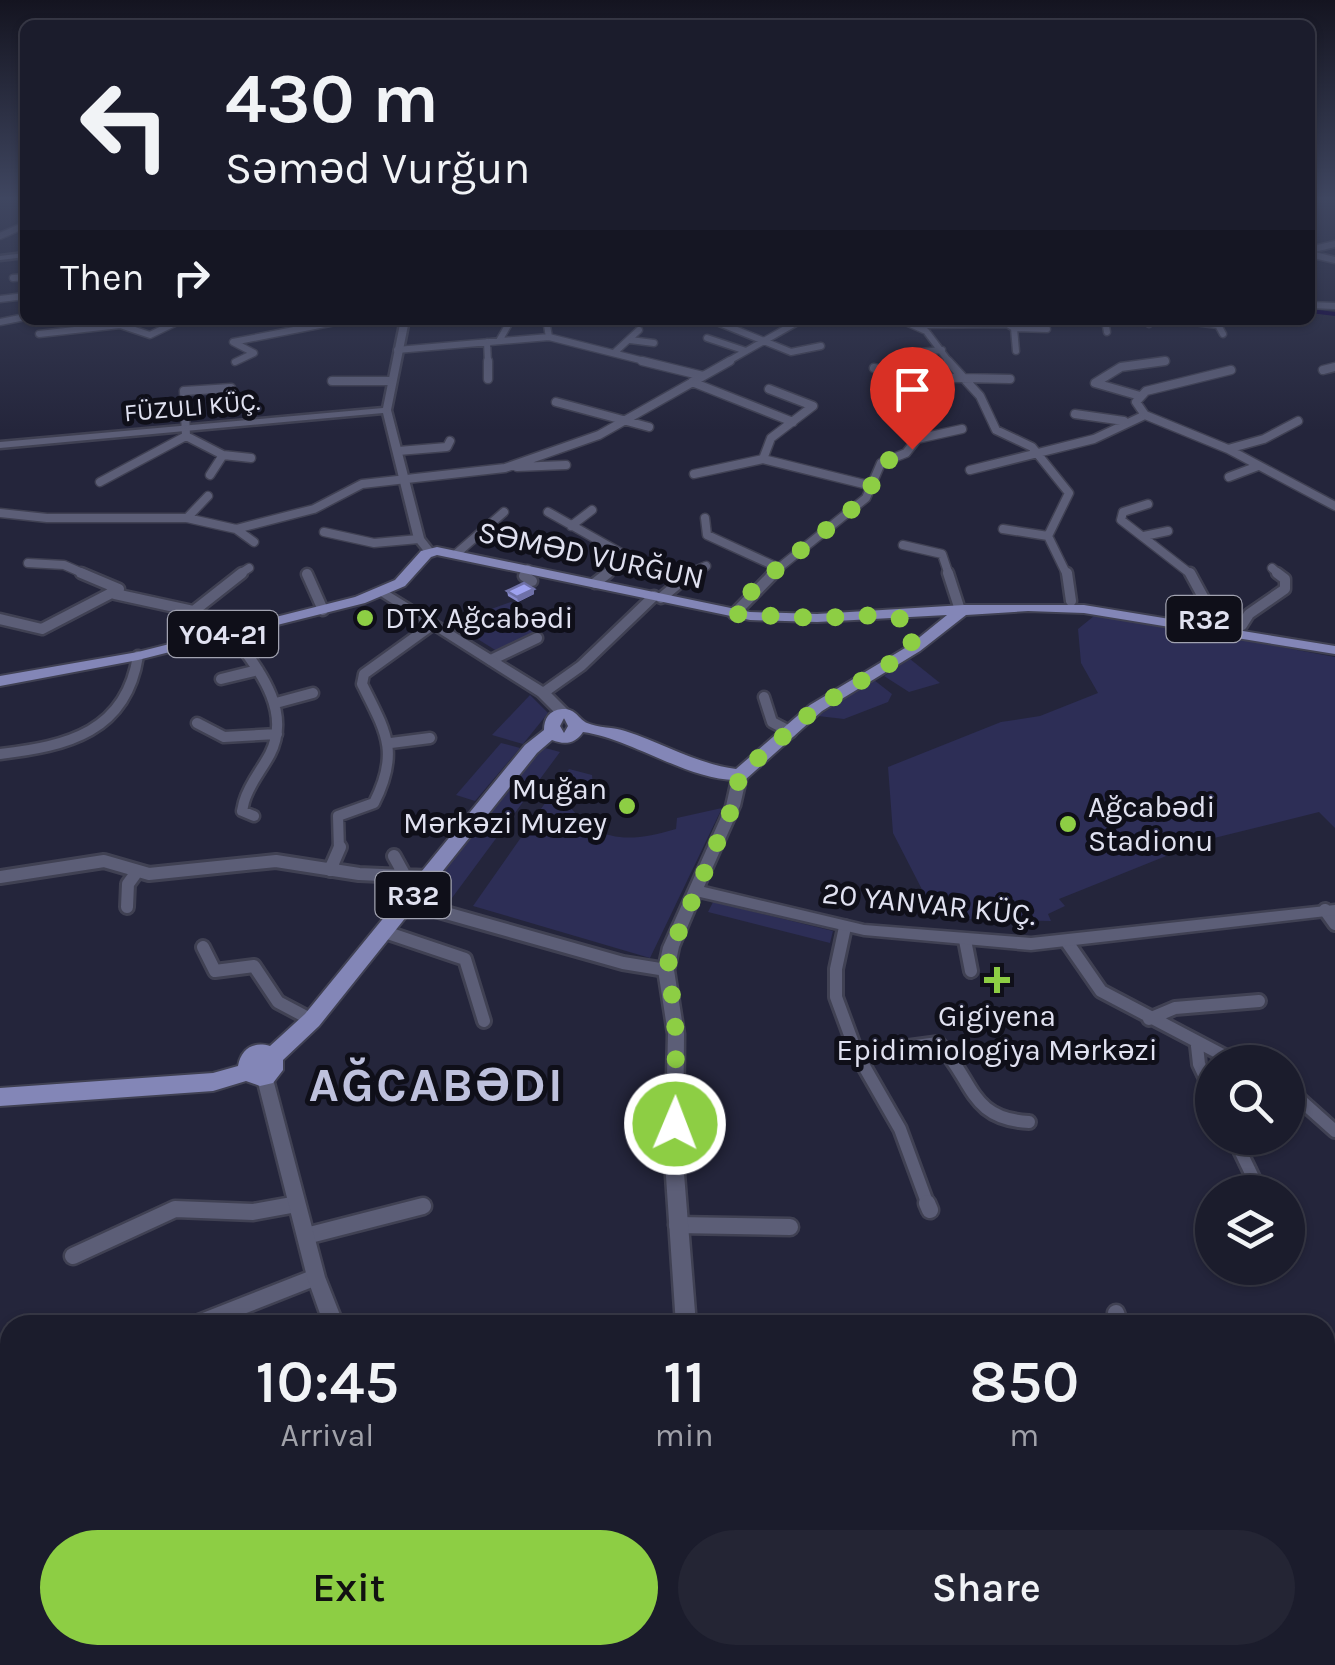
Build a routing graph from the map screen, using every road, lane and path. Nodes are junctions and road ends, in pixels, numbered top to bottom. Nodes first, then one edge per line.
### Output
1 (20, 277) edge
2 (14, 278) dead end
3 (173, 325) edge
4 (320, 325) edge
5 (403, 325) edge
6 (508, 325) edge
7 (547, 325) edge
8 (724, 325) edge
9 (792, 325) edge
10 (915, 325) edge
11 (1006, 325) edge
12 (1106, 325) edge
13 (1218, 325) edge
14 (1014, 328) junction
15 (1046, 329) dead end
16 (640, 330) dead end
17 (1107, 332) dead end
18 (40, 334) dead end
19 (1223, 334) dead end
20 (550, 336) junction
21 (707, 338) dead end
22 (499, 340) junction
23 (630, 340) junction
24 (764, 341) junction
25 (487, 342) junction
26 (654, 343) dead end
27 (822, 346) dead end
28 (397, 350) junction
29 (942, 350) junction
30 (746, 351) junction
31 (1016, 351) dead end
32 (795, 353) junction
33 (614, 354) junction
34 (910, 354) dead end
35 (235, 362) dead end
36 (1164, 362) dead end
37 (785, 363) dead end
38 (1335, 366) edge
39 (874, 368) dead end
40 (1230, 370) dead end
41 (1323, 370) dead end
42 (704, 376) junction
43 (913, 377) junction
44 (488, 379) dead end
45 (1010, 379) dead end
46 (390, 381) junction
47 (963, 381) junction
48 (332, 382) dead end
49 (692, 382) junction
50 (231, 388) dead end
51 (769, 388) dead end
52 (914, 396) dead end
53 (1140, 396) junction
54 (556, 402) dead end
55 (387, 410) junction
56 (1074, 414) dead end
57 (1145, 415) junction
58 (628, 418) junction
59 (1124, 421) junction
60 (1298, 421) dead end
61 (793, 422) junction
62 (649, 427) dead end
63 (962, 429) dead end
64 (186, 431) junction
65 (450, 441) dead end
66 (0, 445) edge
67 (1228, 450) junction
68 (398, 451) junction
69 (1036, 452) junction
70 (224, 455) junction
71 (251, 458) dead end
72 (763, 459) junction
73 (566, 465) dead end
74 (514, 466) junction
75 (1258, 466) junction
76 (970, 470) dead end
77 (486, 472) junction
78 (694, 474) dead end
79 (210, 476) dead end
80 (1229, 477) dead end
81 (505, 478) dead end
82 (405, 479) junction
83 (100, 482) dead end
84 (872, 486) junction
85 (208, 496) dead end
86 (1148, 504) dead end
87 (1335, 506) edge
88 (592, 510) dead end
89 (0, 512) edge
90 (504, 512) dead end
91 (548, 512) dead end
92 (186, 518) junction
93 (706, 518) dead end
94 (571, 526) junction
95 (236, 528) junction
96 (1004, 529) dead end
97 (1168, 531) dead end
98 (324, 532) dead end
99 (1048, 536) junction
100 (1144, 536) junction
101 (419, 539) junction
102 (254, 542) dead end
103 (903, 545) dead end
104 (430, 552) junction
105 (456, 554) junction
106 (28, 562) dead end
107 (706, 566) dead end
108 (249, 568) dead end
109 (778, 568) junction
110 (1272, 568) dead end
111 (307, 574) dead end
112 (596, 584) junction
113 (383, 592) junction
114 (115, 594) junction
115 (658, 597) junction
116 (1071, 601) junction
117 (323, 610) junction
118 (960, 610) junction
119 (193, 612) junction
120 (734, 614) junction
121 (880, 615) junction
122 (0, 618) edge
123 (1216, 621) junction
124 (432, 625) junction
125 (1242, 625) junction
126 (232, 632) junction
127 (537, 638) dead end
128 (178, 646) junction
129 (1335, 646) edge
130 (906, 654) junction
131 (138, 656) junction
132 (491, 660) junction
133 (258, 670) junction
134 (221, 679) dead end
135 (0, 682) edge
136 (543, 693) junction
137 (312, 694) dead end
138 (764, 698) dead end
139 (276, 703) junction
140 (566, 716) junction
141 (197, 722) dead end
142 (580, 728) junction
143 (551, 732) junction
144 (791, 732) junction
145 (277, 734) junction
146 (430, 738) dead end
147 (391, 744) junction
148 (0, 754) edge
149 (740, 774) junction
150 (254, 816) dead end
151 (394, 856) dead end
152 (330, 870) junction
153 (136, 872) junction
154 (404, 876) junction
155 (0, 877) edge
156 (427, 877) junction
157 (698, 891) junction
158 (407, 902) junction
159 (126, 907) dead end
160 (1330, 910) edge
161 (1335, 924) edge
162 (845, 927) junction
163 (384, 932) junction
164 (965, 940) junction
165 (1067, 942) junction
166 (203, 947) dead end
167 (666, 970) junction
168 (971, 971) dead end
169 (1259, 1002) dead end
170 (1150, 1018) junction
171 (312, 1020) junction
172 (484, 1021) dead end
173 (1195, 1045) edge
174 (857, 1054) junction
175 (261, 1068) junction
176 (0, 1097) edge
177 (1305, 1104) edge
178 (1028, 1122) dead end
179 (1335, 1131) edge
180 (298, 1204) junction
181 (423, 1206) dead end
182 (930, 1210) dead end
183 (677, 1225) junction
184 (790, 1227) dead end
185 (306, 1236) junction
186 (74, 1256) dead end
187 (316, 1278) junction
188 (220, 1315) edge
189 (330, 1315) edge
190 (685, 1315) edge

1 - 2 street
3 - 18 street
4 - 35 street
5 - 28 street
6 - 22 street
7 - 20 street
8 - 24 street
9 - 24 street
10 - 29 street
11 - 14 street
12 - 17 street
13 - 19 street
14 - 15 street
14 - 31 street
16 - 23 street
20 - 22 street
20 - 33 street
21 - 30 street
22 - 25 street
23 - 26 street
23 - 33 street
24 - 30 street
24 - 32 street
25 - 28 street
25 - 44 street
27 - 32 street
28 - 46 street
29 - 34 street
29 - 47 street
30 - 42 street
32 - 37 street
33 - 42 street
36 - 53 street
38 - 41 street
39 - 43 street
40 - 53 street
42 - 49 street
43 - 47 street
43 - 52 street
45 - 47 street
46 - 48 street
46 - 55 street
47 - 69 street
49 - 58 street
49 - 61 street
50 - 64 street
51 - 61 street
53 - 57 street
54 - 58 street
55 - 64 street, FÜZULI KÜÇ.
55 - 68 street
56 - 59 street
57 - 59 street
57 - 67 street
58 - 62 street
58 - 74 street
59 - 69 street
60 - 67 street
61 - 72 street
63 - 84 street
64 - 66 street, FÜZULI KÜÇ.
64 - 70 street
64 - 83 street
65 - 68 street
67 - 75 street
68 - 82 street
69 - 76 street
69 - 99 street
70 - 71 street
70 - 79 street
72 - 78 street
72 - 84 street
73 - 74 street
74 - 77 street
75 - 80 street
75 - 87 street
77 - 81 street
77 - 82 street
82 - 95 street
82 - 101 street
84 - 109 street
85 - 92 street
86 - 100 street
88 - 94 street
89 - 92 street
90 - 105 street
91 - 94 street
92 - 95 street
93 - 109 street
94 - 112 street
95 - 102 street
96 - 99 street
97 - 100 street
98 - 101 street
99 - 116 street
100 - 123 street
101 - 104 street
103 - 118 street
104 - 105 main road, SƏMƏD VURĞUN
104 - 113 main road, Y04-21
105 - 112 main road, SƏMƏD VURĞUN
106 - 114 street
107 - 115 street
108 - 119 street
109 - 120 street
110 - 125 street
111 - 117 street
112 - 115 main road, SƏMƏD VURĞUN
113 - 117 main road, Y04-21
113 - 124 main road
114 - 119 street
114 - 122 street
115 - 120 main road, SƏMƏD VURĞUN
115 - 136 street
116 - 118 main road, SƏMƏD VURĞUN
116 - 123 main road, SƏMƏD VURĞUN / R32
117 - 126 main road, Y04-21
118 - 121 main road, SƏMƏD VURĞUN
118 - 129 main road, SƏMƏD VURĞUN / R32
118 - 130 main road
119 - 128 street
120 - 121 main road, SƏMƏD VURĞUN
121 - 130 main road
123 - 125 main road, SƏMƏD VURĞUN / R32
124 - 132 main road
124 - 147 street
125 - 129 main road, SƏMƏD VURĞUN / R32
126 - 128 main road, Y04-21
126 - 133 street
127 - 132 street
128 - 131 main road, Y04-21
130 - 144 main road
131 - 135 main road, Y04-21
131 - 148 street
132 - 136 main road
133 - 134 street
133 - 139 street
136 - 140 main road
137 - 139 street
138 - 144 street
139 - 145 street
140 - 142 main road
140 - 143 main road
141 - 145 street
142 - 143 main road
142 - 149 main road
143 - 156 main road, R32
144 - 149 main road
145 - 150 street
146 - 147 street
147 - 152 street
149 - 157 street
151 - 154 street
152 - 153 street
152 - 154 street
153 - 155 street
153 - 159 street
154 - 156 street
156 - 158 main road, R32
157 - 162 street, 20 YANVAR KÜÇ.
157 - 167 street
158 - 163 main road, R32
158 - 167 street
160 - 161 street
160 - 165 street, 20 YANVAR KÜÇ.
162 - 164 street, 20 YANVAR KÜÇ.
162 - 174 street
163 - 171 main road, R32
163 - 172 street
164 - 165 street, 20 YANVAR KÜÇ.
164 - 168 street
165 - 170 street
166 - 171 street
167 - 183 street
169 - 170 street
170 - 173 street
171 - 175 main road, R32
174 - 178 street
174 - 182 street
175 - 176 main road, R32
175 - 180 street
177 - 179 street
180 - 185 street
180 - 186 street
181 - 185 street
183 - 184 street
183 - 190 street
185 - 187 street
187 - 188 street
187 - 189 street

